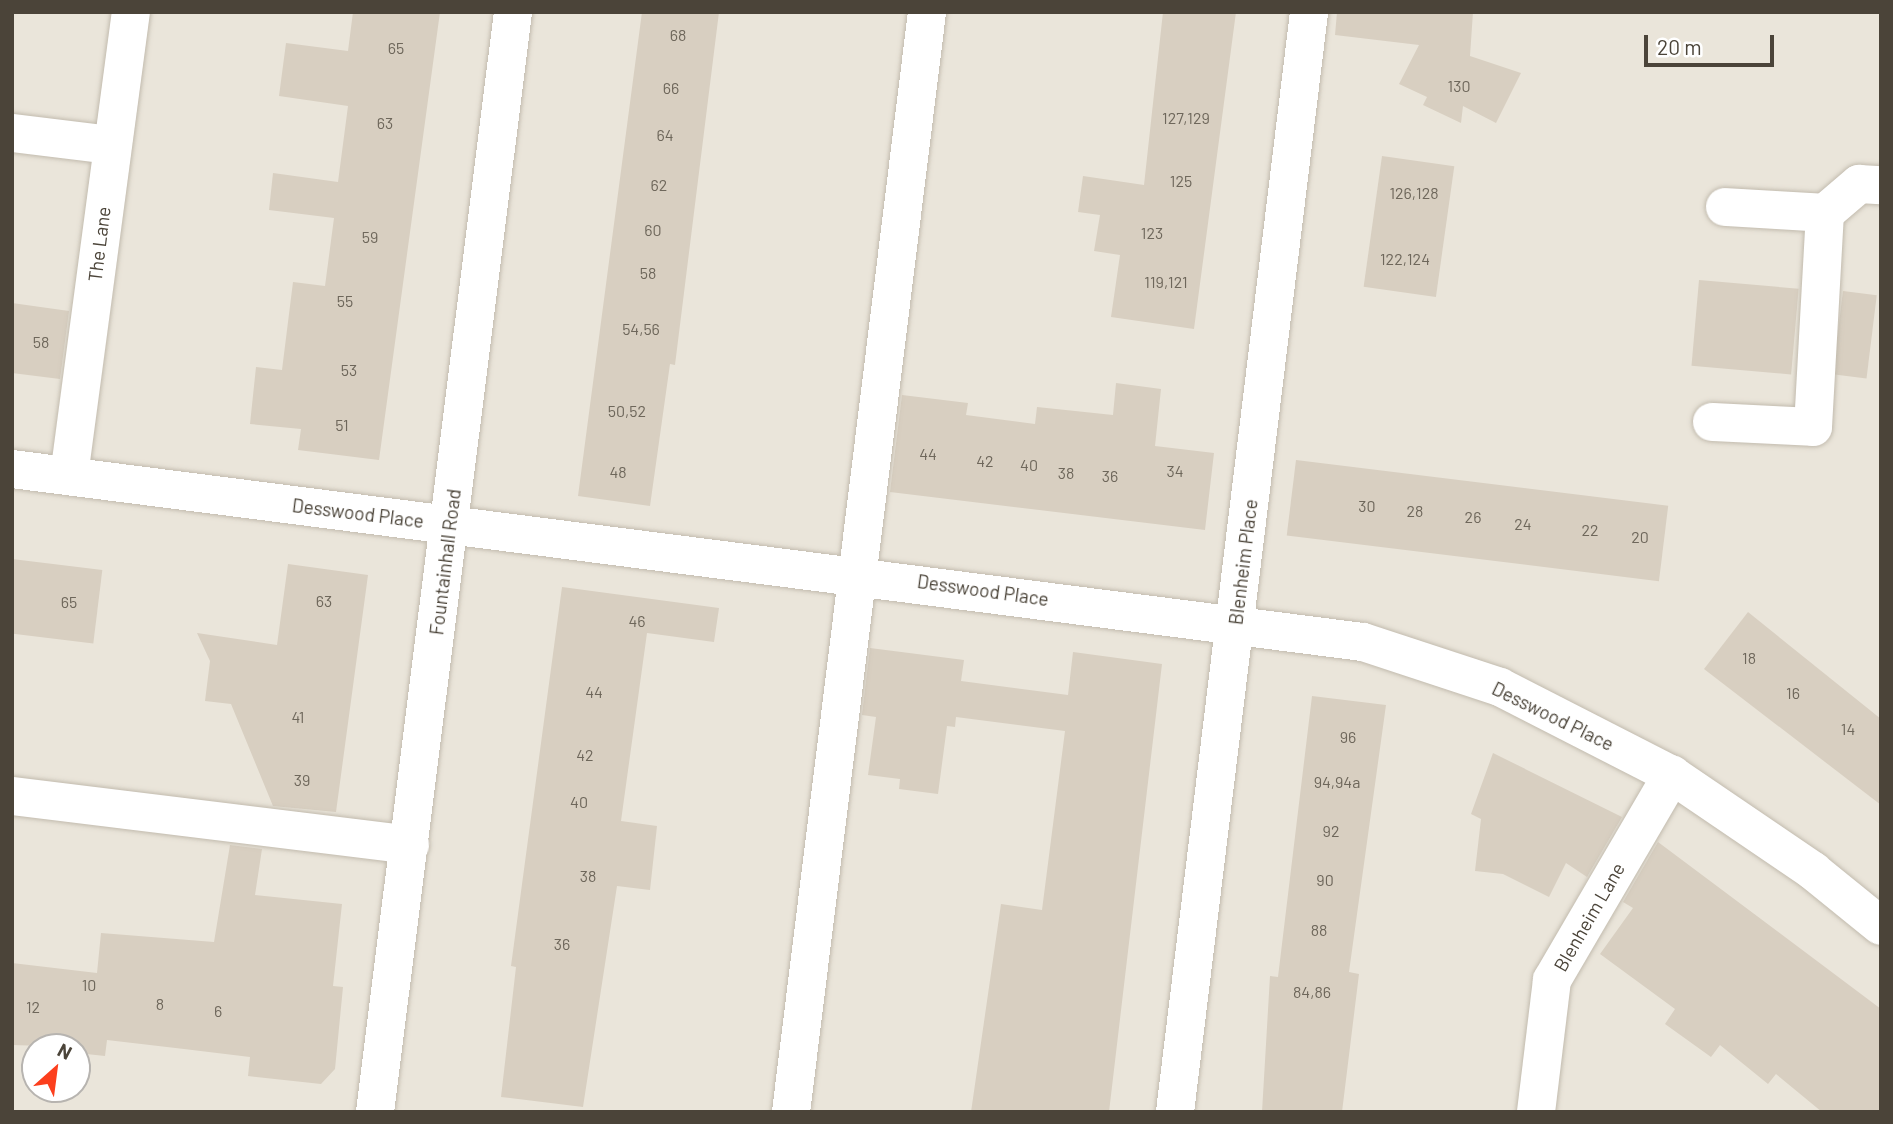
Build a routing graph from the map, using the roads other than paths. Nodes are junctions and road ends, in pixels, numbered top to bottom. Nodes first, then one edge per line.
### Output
1 (131, 12) edge
2 (513, 12) edge
3 (926, 12) edge
4 (1309, 12) edge
5 (12, 133) edge
6 (111, 145) junction
7 (1881, 185) edge
8 (1724, 207) dead end
9 (1825, 213) junction
10 (1712, 422) dead end
11 (12, 469) edge
12 (69, 476) junction
13 (450, 524) junction
14 (859, 573) junction
15 (1235, 625) junction
16 (1672, 775) junction
17 (12, 796) edge
18 (410, 845) junction
19 (1881, 926) edge
20 (375, 1112) edge
21 (791, 1112) edge
22 (1175, 1112) edge
23 (1536, 1112) edge

1 - 6 street, The Lane
2 - 13 street, Fountainhall Road
3 - 14 street
4 - 15 street, Blenheim Place
5 - 6 street
6 - 12 street, The Lane
7 - 9 street
8 - 9 street
9 - 10 street
11 - 12 street, Desswood Place
12 - 13 street, Desswood Place
13 - 14 street, Desswood Place
13 - 18 street, Fountainhall Road
14 - 15 street, Desswood Place
14 - 21 street
15 - 16 street, Desswood Place
15 - 22 street, Blenheim Place
16 - 19 street, Desswood Place
16 - 23 street, Blenheim Lane
17 - 18 street
18 - 20 street, Fountainhall Road

